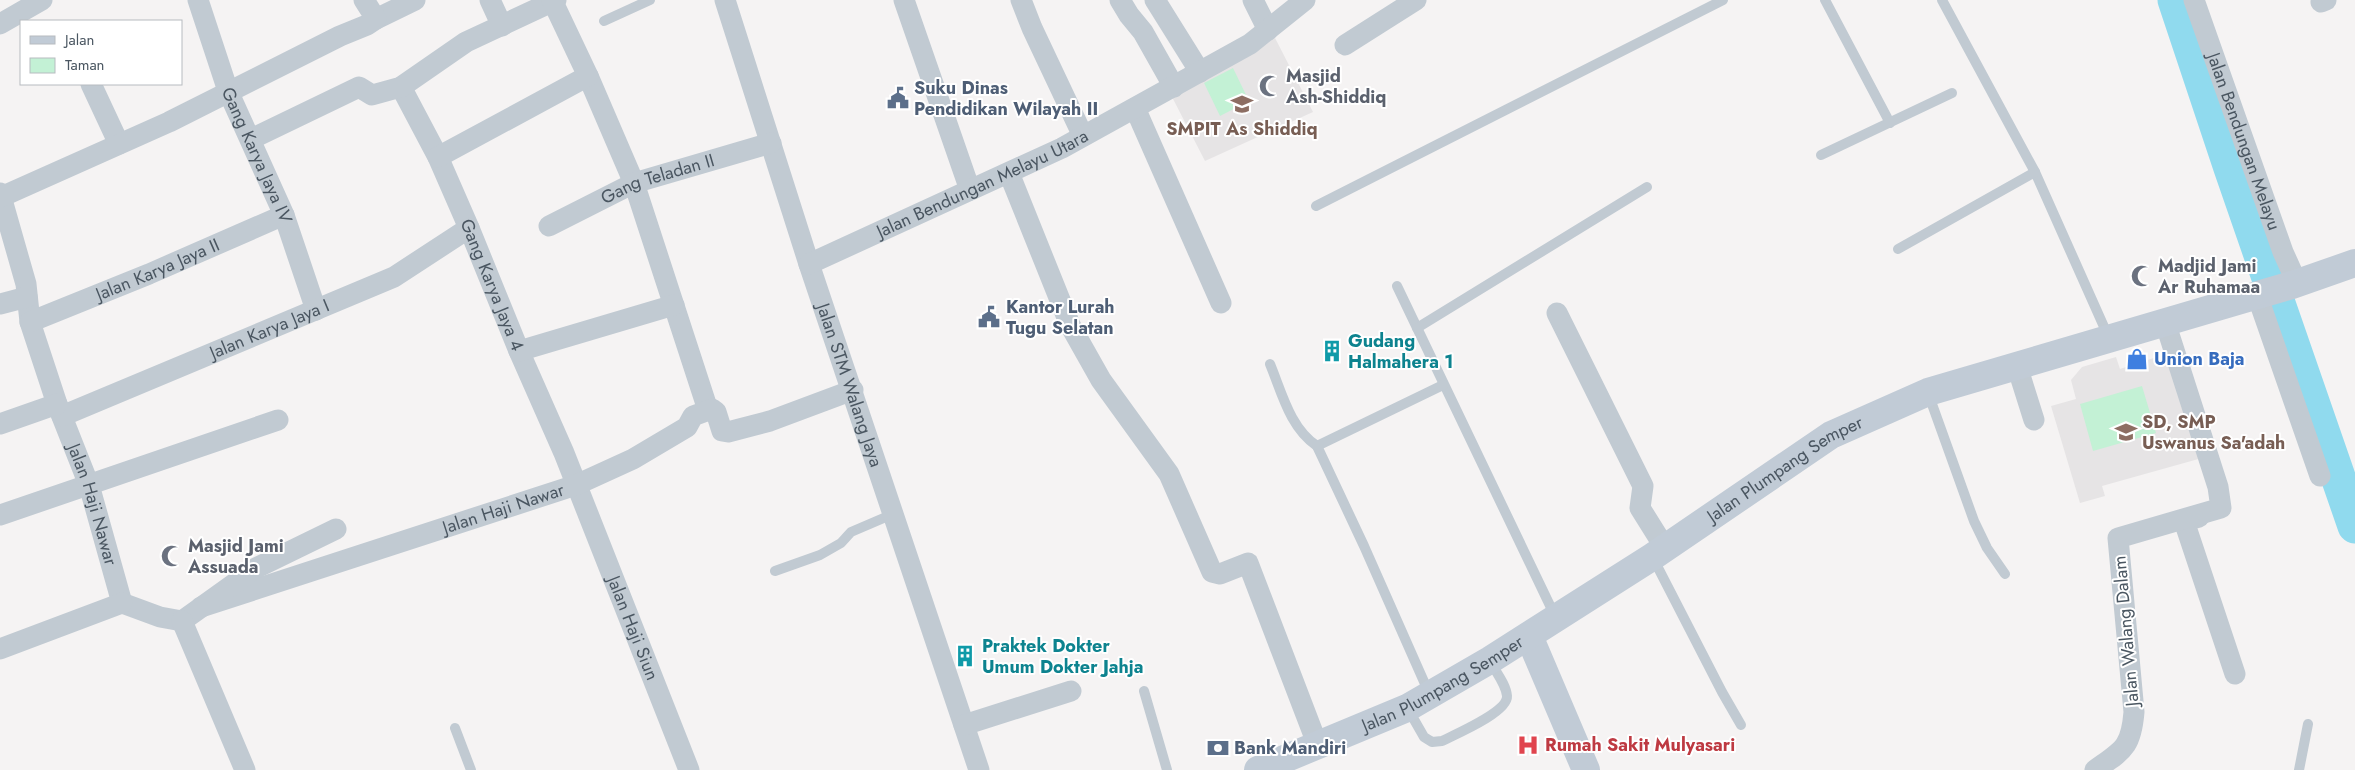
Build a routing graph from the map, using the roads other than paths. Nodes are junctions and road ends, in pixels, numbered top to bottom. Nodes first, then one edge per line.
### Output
1 (42, 0) edge
2 (198, 0) edge
3 (364, 0) edge
4 (415, 0) edge
5 (490, 0) edge
6 (554, 0) edge
7 (650, 0) edge
8 (725, 0) edge
9 (904, 0) edge
10 (1020, 0) edge
11 (1120, 0) edge
12 (1155, 0) edge
13 (1253, 0) edge
14 (1305, 0) edge
15 (1416, 0) edge
16 (1723, 0) edge
17 (1825, 0) edge
18 (1942, 0) edge
19 (2194, 0) edge
20 (21, 5) edge
21 (376, 19) junction
22 (604, 21) dead end
23 (0, 24) edge
24 (502, 26) junction
25 (1268, 30) junction
26 (1345, 45) dead end
27 (1200, 72) junction
28 (588, 76) junction
29 (90, 85) edge
30 (401, 87) junction
31 (1174, 87) junction
32 (228, 91) junction
33 (1952, 93) dead end
34 (1135, 108) junction
35 (1890, 123) junction
36 (1084, 136) junction
37 (251, 139) junction
38 (771, 143) junction
39 (119, 144) junction
40 (1821, 155) dead end
41 (438, 157) junction
42 (2035, 172) junction
43 (1008, 173) junction
44 (634, 183) junction
45 (1647, 187) dead end
46 (970, 190) junction
47 (1, 195) edge
48 (1316, 206) dead end
49 (284, 215) junction
50 (549, 226) dead end
51 (470, 228) junction
52 (1898, 249) dead end
53 (2355, 262) edge
54 (809, 264) junction
55 (1397, 286) dead end
56 (2278, 289) junction
57 (27, 297) junction
58 (1221, 303) dead end
59 (0, 304) edge
60 (674, 305) junction
61 (316, 310) junction
62 (1557, 313) dead end
63 (30, 322) junction
64 (2165, 322) junction
65 (1417, 328) junction
66 (2109, 339) junction
67 (519, 351) junction
68 (1270, 364) dead end
69 (2017, 366) junction
70 (1443, 385) junction
71 (853, 390) junction
72 (1928, 392) junction
73 (60, 410) junction
74 (708, 410) junction
75 (278, 420) dead end
76 (2034, 420) dead end
77 (0, 424) edge
78 (1316, 446) junction
79 (2320, 476) dead end
80 (89, 485) junction
81 (576, 485) junction
82 (2222, 508) junction
83 (893, 514) junction
84 (0, 515) edge
85 (336, 529) dead end
86 (1659, 553) junction
87 (775, 571) dead end
88 (2005, 574) dead end
89 (122, 603) junction
90 (201, 607) junction
91 (1557, 619) junction
92 (182, 621) junction
93 (1529, 636) junction
94 (0, 649) edge
95 (1490, 660) junction
96 (2235, 674) dead end
97 (1071, 691) dead end
98 (1144, 691) dead end
99 (1418, 701) junction
100 (2308, 724) dead end
101 (964, 725) junction
102 (1741, 725) dead end
103 (455, 728) dead end
104 (1318, 746) junction
105 (245, 770) edge
106 (471, 770) edge
107 (688, 770) edge
108 (979, 770) edge
109 (1167, 770) edge
110 (1258, 770) edge
111 (1586, 770) edge
112 (2095, 770) edge
113 (2299, 770) edge

1 - 20 street
2 - 32 street, Gang Karya Jaya IV
3 - 21 street
4 - 21 street
5 - 24 street
6 - 24 street
6 - 28 street
7 - 22 lane
8 - 38 street, Jalan STM Walang Jaya
9 - 46 street
10 - 36 street
11 - 31 street
12 - 27 street
13 - 25 street
14 - 25 street, Jalan Bendungan Melayu Utara
15 - 26 street
16 - 48 lane
17 - 35 lane
18 - 42 lane
19 - 56 street, Jalan Bendungan Melayu
20 - 23 street
21 - 32 street
24 - 30 street
25 - 27 street, Jalan Bendungan Melayu Utara
27 - 31 street, Jalan Bendungan Melayu Utara
28 - 41 street
28 - 44 street
29 - 39 street
30 - 37 street
30 - 41 street, Gang Karya Jaya 4
31 - 34 street, Jalan Bendungan Melayu Utara
32 - 37 street, Gang Karya Jaya IV
32 - 39 street
33 - 35 lane
34 - 36 street, Jalan Bendungan Melayu Utara
34 - 58 street
35 - 40 lane
36 - 43 street, Jalan Bendungan Melayu Utara
37 - 49 street, Gang Karya Jaya IV
38 - 44 street, Gang Teladan II
38 - 54 street, Jalan STM Walang Jaya
39 - 47 street
41 - 51 street, Gang Karya Jaya 4
42 - 52 lane
42 - 66 lane
43 - 46 street, Jalan Bendungan Melayu Utara
43 - 104 street
44 - 50 street, Gang Teladan II
44 - 60 street
45 - 65 lane
46 - 54 street, Jalan Bendungan Melayu Utara
47 - 57 street, Jalan Haji Nawar
49 - 61 street, Gang Karya Jaya IV
49 - 63 street, Jalan Karya Jaya II
51 - 61 street, Jalan Karya Jaya I
51 - 67 street, Gang Karya Jaya 4
53 - 56 main road, Jalan Plumpang Semper
54 - 71 street, Jalan STM Walang Jaya
55 - 65 lane
56 - 64 main road, Jalan Plumpang Semper
56 - 79 street, Jalan Bendungan Melayu
57 - 59 street
57 - 63 street, Jalan Haji Nawar
60 - 67 street
60 - 74 street
61 - 73 street, Jalan Karya Jaya I
62 - 86 street
63 - 73 street, Jalan Haji Nawar
64 - 66 main road, Jalan Plumpang Semper
64 - 82 street
65 - 70 lane
66 - 69 main road, Jalan Plumpang Semper
67 - 81 street, Gang Karya Jaya 4
68 - 78 lane
69 - 72 main road, Jalan Plumpang Semper
69 - 76 street
70 - 78 lane
70 - 91 lane
71 - 74 street
71 - 83 street, Jalan STM Walang Jaya
72 - 86 main road, Jalan Plumpang Semper
72 - 88 lane
73 - 77 street, Jalan Karya Jaya I
73 - 80 street, Jalan Haji Nawar
74 - 81 street, Jalan Haji Nawar
75 - 80 street
78 - 99 lane
80 - 84 street
80 - 89 street, Jalan Haji Nawar
81 - 90 street, Jalan Haji Nawar
81 - 107 street, Jalan Haji Siun
82 - 96 street
82 - 112 street, Jalan Walang Dalam
83 - 87 lane
83 - 101 street, Jalan STM Walang Jaya
85 - 90 street
86 - 91 main road, Jalan Plumpang Semper
86 - 102 lane
89 - 92 street
89 - 94 street
90 - 92 street
91 - 93 main road, Jalan Plumpang Semper
92 - 105 street
93 - 95 main road, Jalan Plumpang Semper
93 - 111 main road
95 - 99 main road, Jalan Plumpang Semper
95 - 99 lane
97 - 101 street
98 - 109 lane
99 - 104 main road, Jalan Plumpang Semper
100 - 113 lane
101 - 108 street, Jalan STM Walang Jaya
103 - 106 lane
104 - 110 main road, Jalan Plumpang Semper

